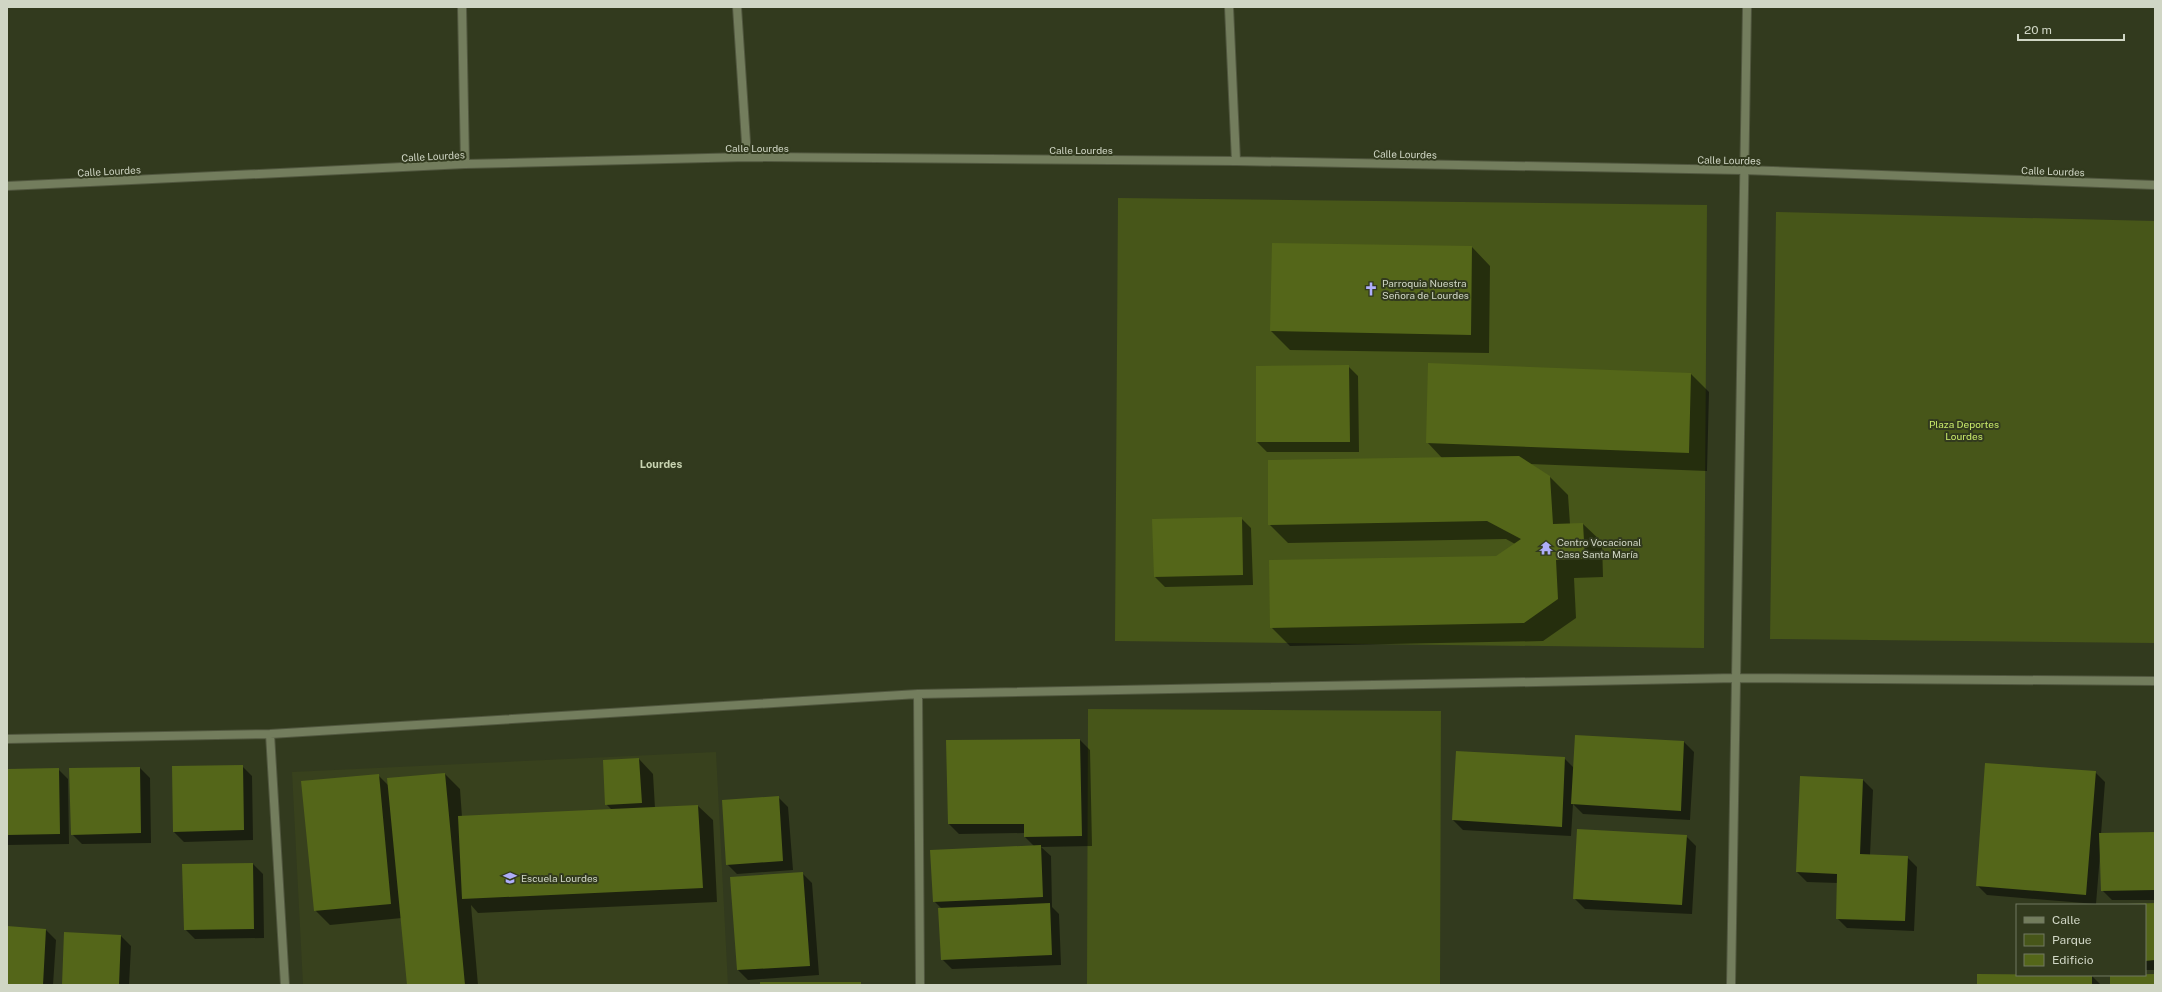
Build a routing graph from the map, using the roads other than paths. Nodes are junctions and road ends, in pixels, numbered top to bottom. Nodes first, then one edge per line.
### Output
1 (462, 7) edge
2 (737, 7) edge
3 (1229, 7) edge
4 (1747, 7) edge
5 (747, 157) junction
6 (1236, 161) junction
7 (465, 164) junction
8 (1744, 170) junction
9 (2155, 185) edge
10 (7, 186) edge
11 (1736, 678) junction
12 (2155, 681) edge
13 (918, 694) junction
14 (270, 734) junction
15 (7, 739) edge
16 (285, 985) edge
17 (920, 985) edge
18 (1731, 985) edge

1 - 7 street
2 - 5 street
3 - 6 street
4 - 8 street
5 - 6 street, Calle Lourdes
5 - 7 street, Calle Lourdes
6 - 8 street, Calle Lourdes
7 - 10 street, Calle Lourdes
8 - 9 street, Calle Lourdes
8 - 11 street
11 - 12 street
11 - 13 street
11 - 18 street
13 - 14 street
13 - 17 street
14 - 15 street
14 - 16 street

